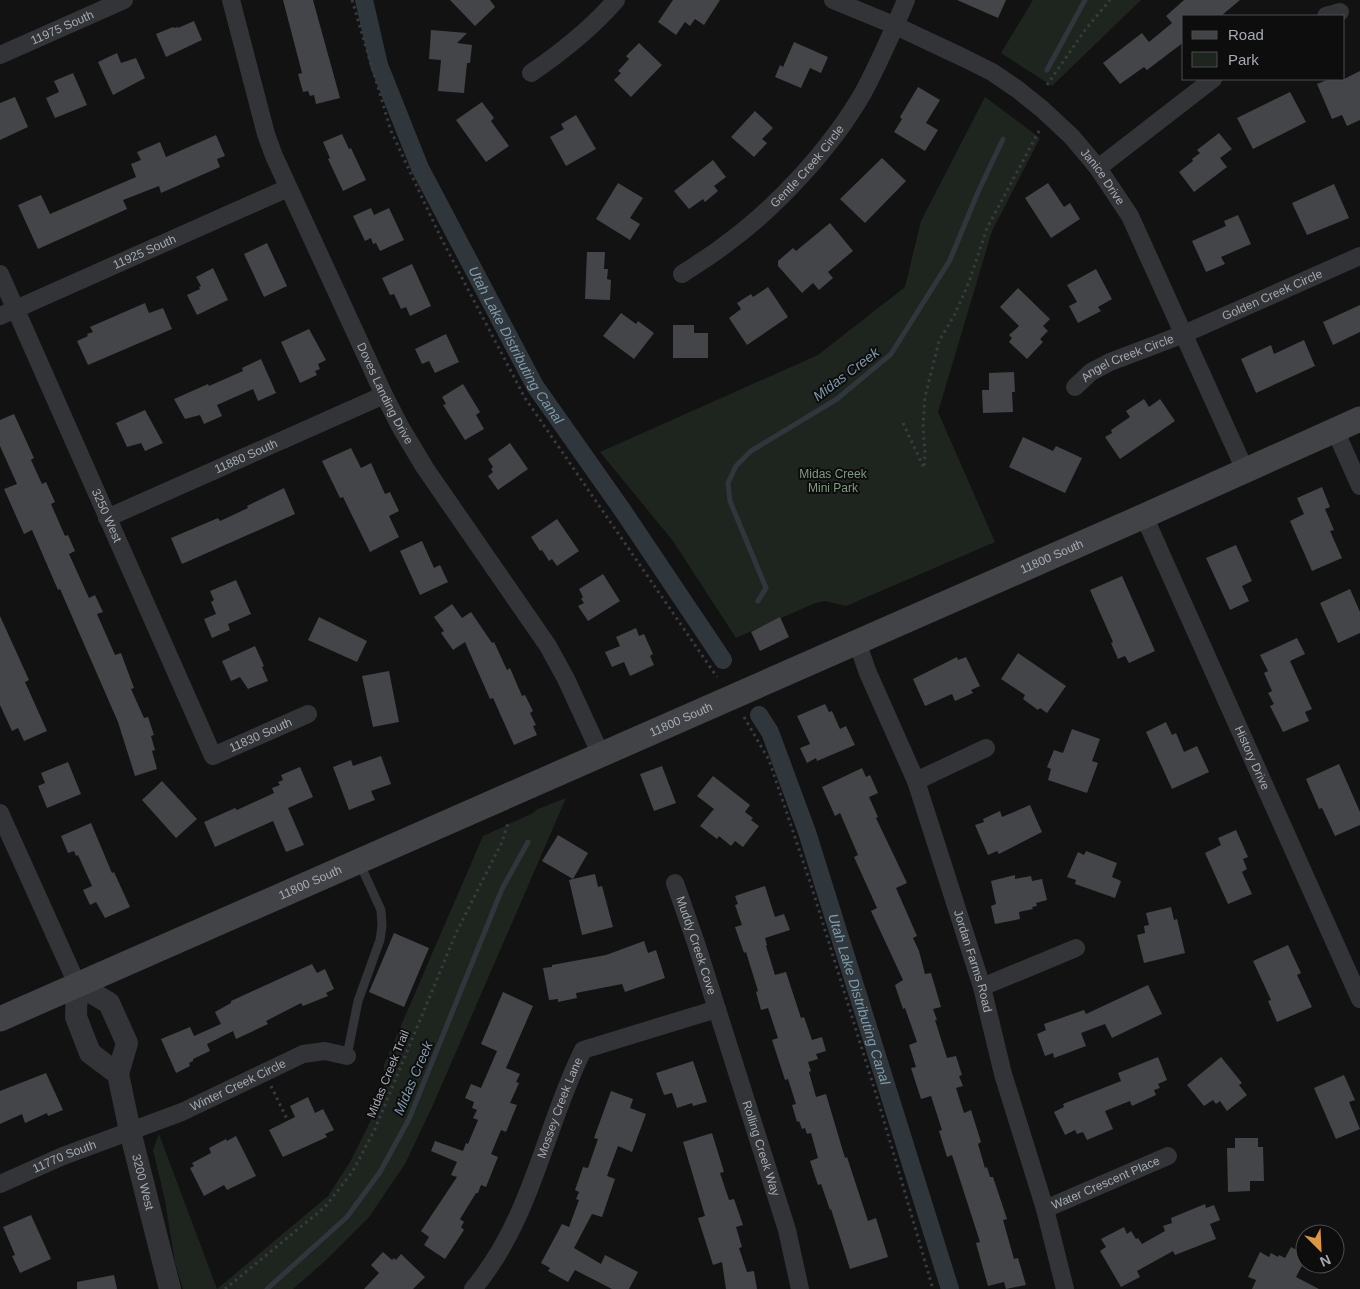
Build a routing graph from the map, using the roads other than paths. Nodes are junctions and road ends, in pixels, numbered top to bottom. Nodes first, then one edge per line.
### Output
1 (124, 0) edge
2 (231, 0) edge
3 (616, 0) edge
4 (833, 0) edge
5 (906, 0) edge
6 (896, 26) junction
7 (0, 55) edge
8 (531, 73) dead end
9 (1212, 80) edge
10 (1098, 168) junction
11 (288, 188) junction
12 (1360, 256) edge
13 (0, 274) edge
14 (682, 274) dead end
15 (8, 313) edge
16 (1184, 334) junction
17 (1075, 386) dead end
18 (384, 395) junction
19 (1360, 419) edge
20 (1335, 430) junction
21 (1245, 470) junction
22 (1360, 486) edge
23 (1144, 516) junction
24 (108, 518) junction
25 (857, 642) junction
26 (308, 714) dead end
27 (986, 748) dead end
28 (213, 756) joint
29 (601, 756) junction
30 (916, 781) junction
31 (0, 813) edge
32 (359, 862) junction
33 (675, 884) dead end
34 (1076, 948) dead end
35 (77, 984) junction
36 (982, 987) junction
37 (1360, 1000) edge
38 (717, 1009) junction
39 (0, 1019) edge
40 (347, 1056) joint
41 (118, 1074) junction
42 (130, 1131) junction
43 (1168, 1156) dead end
44 (0, 1184) edge
45 (1045, 1209) junction
46 (480, 1287) edge
47 (170, 1289) edge
48 (800, 1289) edge
49 (1065, 1289) edge

1 - 7 street, 11975 South
2 - 11 street, Doves Landing Drive
3 - 8 street
4 - 6 street, Janice Drive
5 - 6 street, Gentle Creek Circle
6 - 10 street, Janice Drive
6 - 14 street, Gentle Creek Circle
9 - 10 street
10 - 16 street, Janice Drive
11 - 15 street, 11925 South
11 - 18 street, Doves Landing Drive
12 - 16 street, Golden Creek Circle
13 - 15 street, 3250 West
15 - 24 street, 3250 West
16 - 17 street, Angel Creek Circle
16 - 21 street, Janice Drive
18 - 24 street, 11880 South
18 - 29 street, Doves Landing Drive
19 - 20 main road, 11800 South
20 - 21 main road, 11800 South
20 - 22 street
21 - 23 main road, 11800 South
23 - 25 main road, 11800 South
23 - 37 street, History Drive
24 - 28 street, 3250 West
25 - 29 main road, 11800 South
25 - 30 street, Jordan Farms Road
26 - 28 street, 11830 South
27 - 30 street
29 - 32 main road, 11800 South
30 - 36 street, Jordan Farms Road
31 - 35 street
32 - 35 main road, 11800 South
32 - 40 lane
33 - 38 street, Muddy Creek Cove
34 - 36 street
35 - 39 main road, 11800 South
35 - 41 street
35 - 41 street, 3200 West
36 - 45 street, Jordan Farms Road
38 - 46 street, Mossey Creek Lane
38 - 48 street, Rolling Creek Way
40 - 42 street, Winter Creek Circle
41 - 42 street, 3200 West
42 - 44 street, 11770 South
42 - 47 street, 3200 West
43 - 45 street, Water Crescent Place
45 - 49 street, Jordan Farms Road

